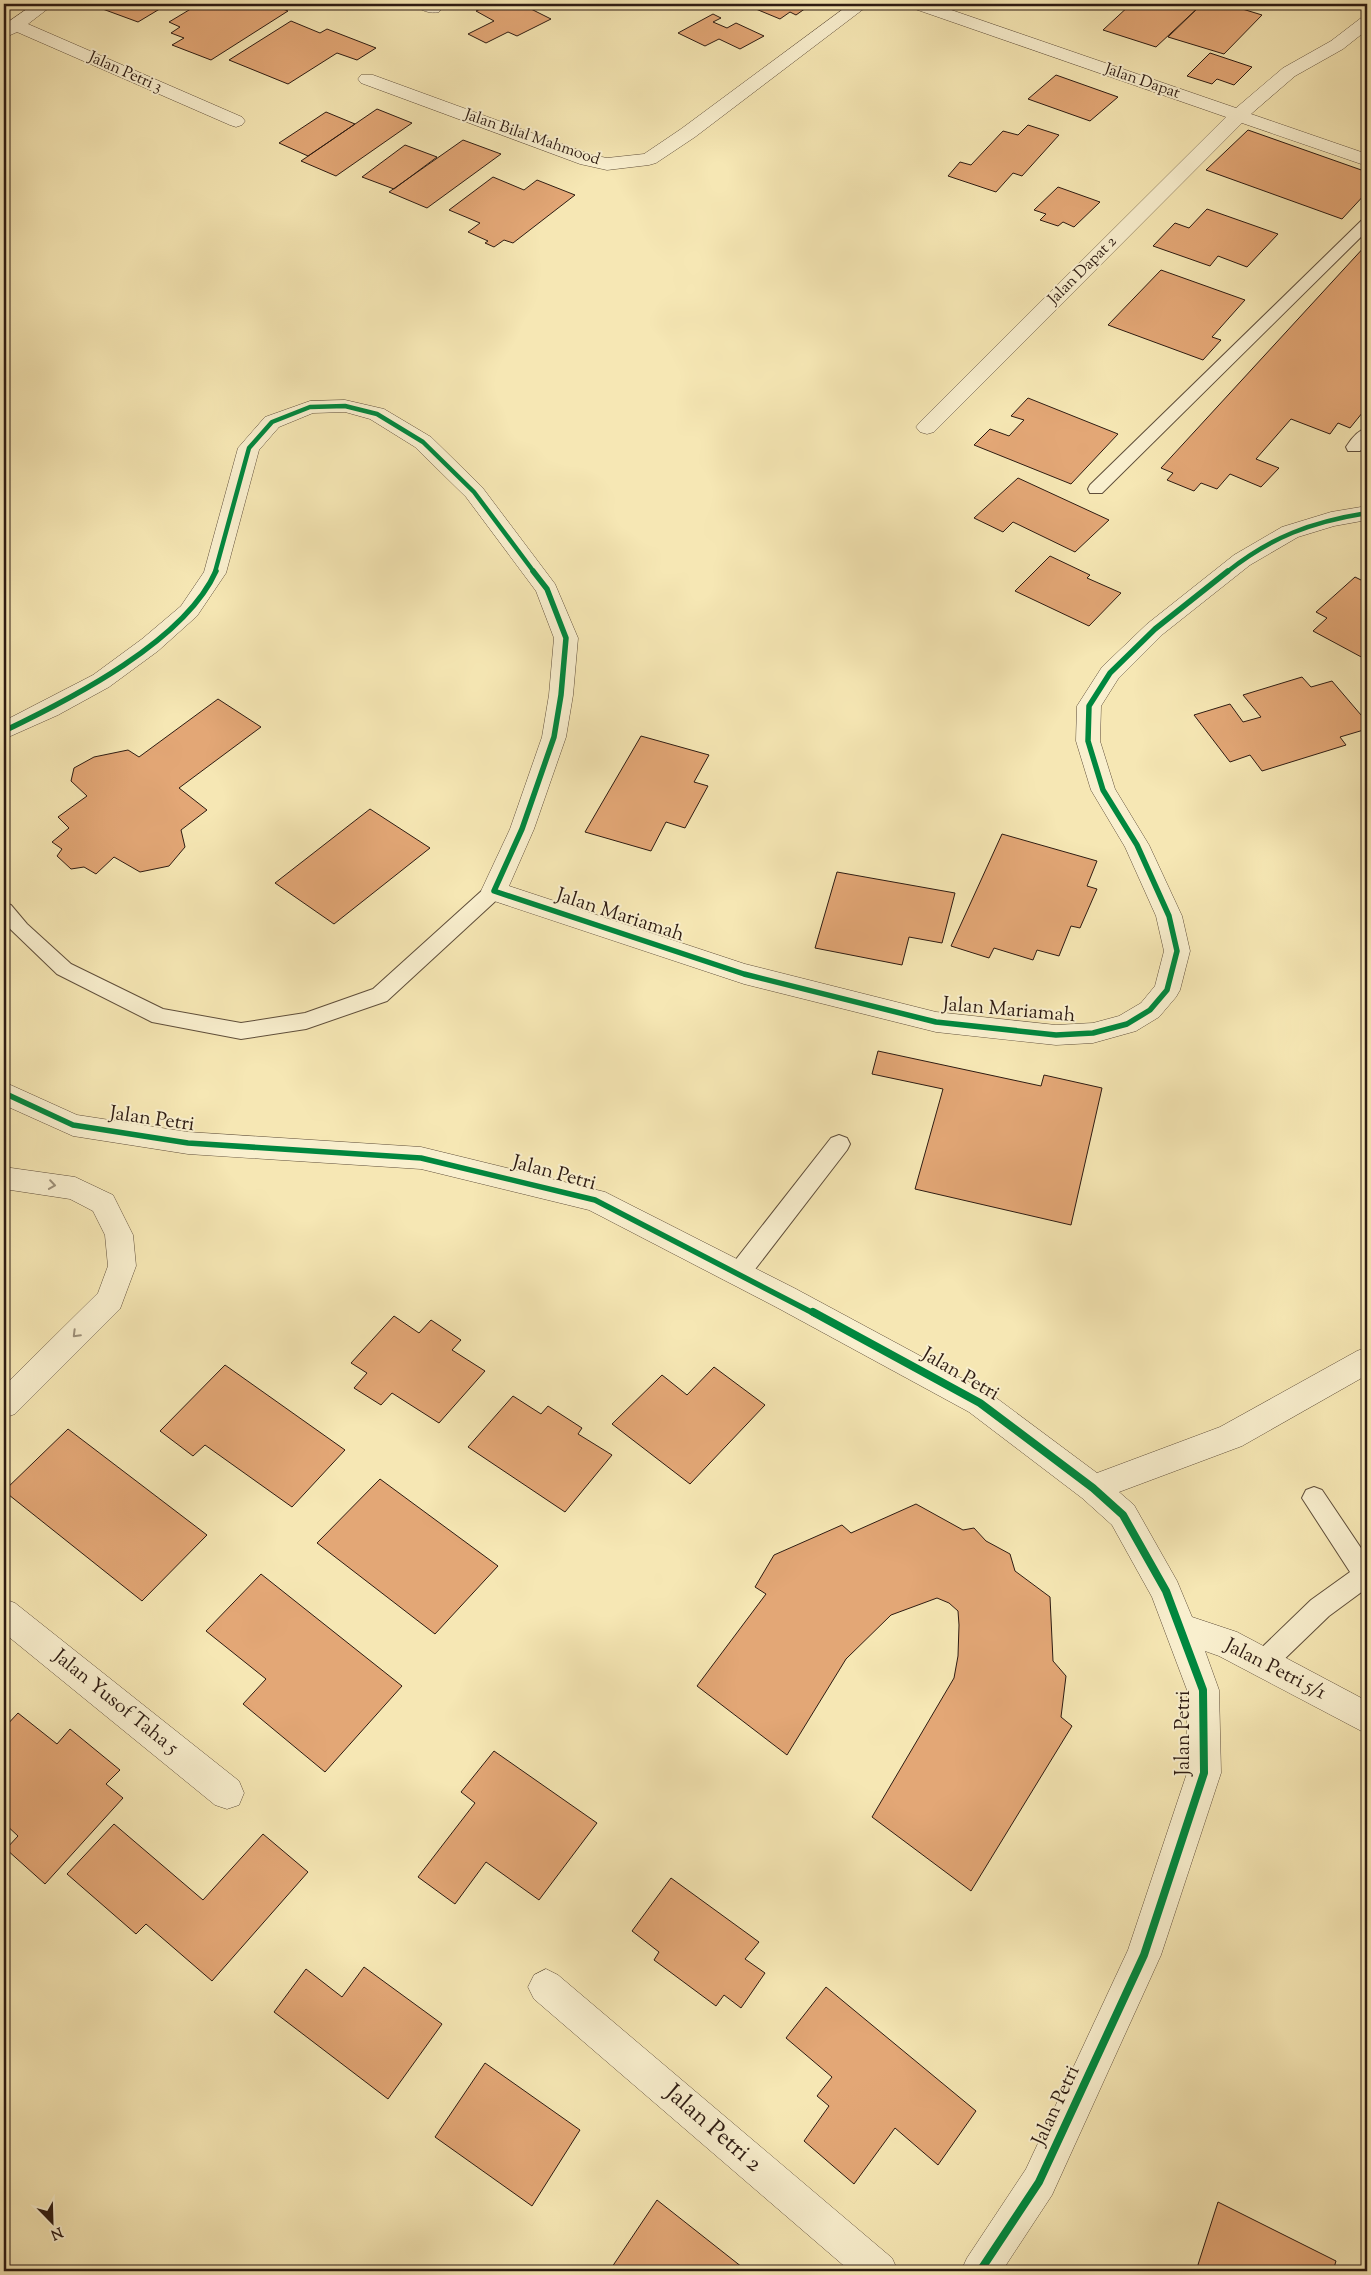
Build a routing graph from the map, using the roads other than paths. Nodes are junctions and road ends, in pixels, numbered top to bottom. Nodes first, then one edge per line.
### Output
1 (45, 4) edge
2 (861, 4) edge
3 (918, 4) edge
4 (1367, 22) edge
5 (9, 29) edge
6 (367, 79) dead end
7 (1239, 115) junction
8 (236, 121) dead end
9 (1367, 160) edge
10 (1367, 223) edge
11 (927, 427) dead end
12 (1367, 433) edge
13 (1354, 447) dead end
14 (1096, 489) dead end
15 (1367, 513) edge
16 (4, 731) edge
17 (494, 891) junction
18 (4, 910) edge
19 (4, 1093) edge
20 (839, 1144) dead end
21 (4, 1178) edge
22 (738, 1274) junction
23 (1367, 1360) edge
24 (4, 1405) edge
25 (1093, 1488) junction
26 (1314, 1498) dead end
27 (1366, 1576) edge
28 (4, 1614) edge
29 (1180, 1630) junction
30 (1264, 1663) junction
31 (1367, 1718) edge
32 (227, 1793) dead end
33 (546, 1987) dead end
34 (879, 2271) edge
35 (980, 2271) edge

1 - 5 street
2 - 6 street, Jalan Bilal Mahmood
3 - 7 street, Jalan Dapat
4 - 7 street, Jalan Dapat 2
5 - 8 street, Jalan Petri 3
7 - 9 street, Jalan Dapat
7 - 11 street, Jalan Dapat 2
10 - 14 lane
12 - 13 lane
15 - 17 street, Jalan Mariamah
16 - 17 street
17 - 18 lane
19 - 22 street, Jalan Petri
20 - 22 lane
21 -> 24 street
22 - 25 street, Jalan Petri
23 - 25 street
25 - 29 street, Jalan Petri
26 - 27 lane
27 - 30 lane
28 - 32 street, Jalan Yusof Taha 5
29 - 30 street, Jalan Petri 5/1
29 - 35 street, Jalan Petri
30 - 31 street, Jalan Petri 5/1
33 - 34 street, Jalan Petri 2

